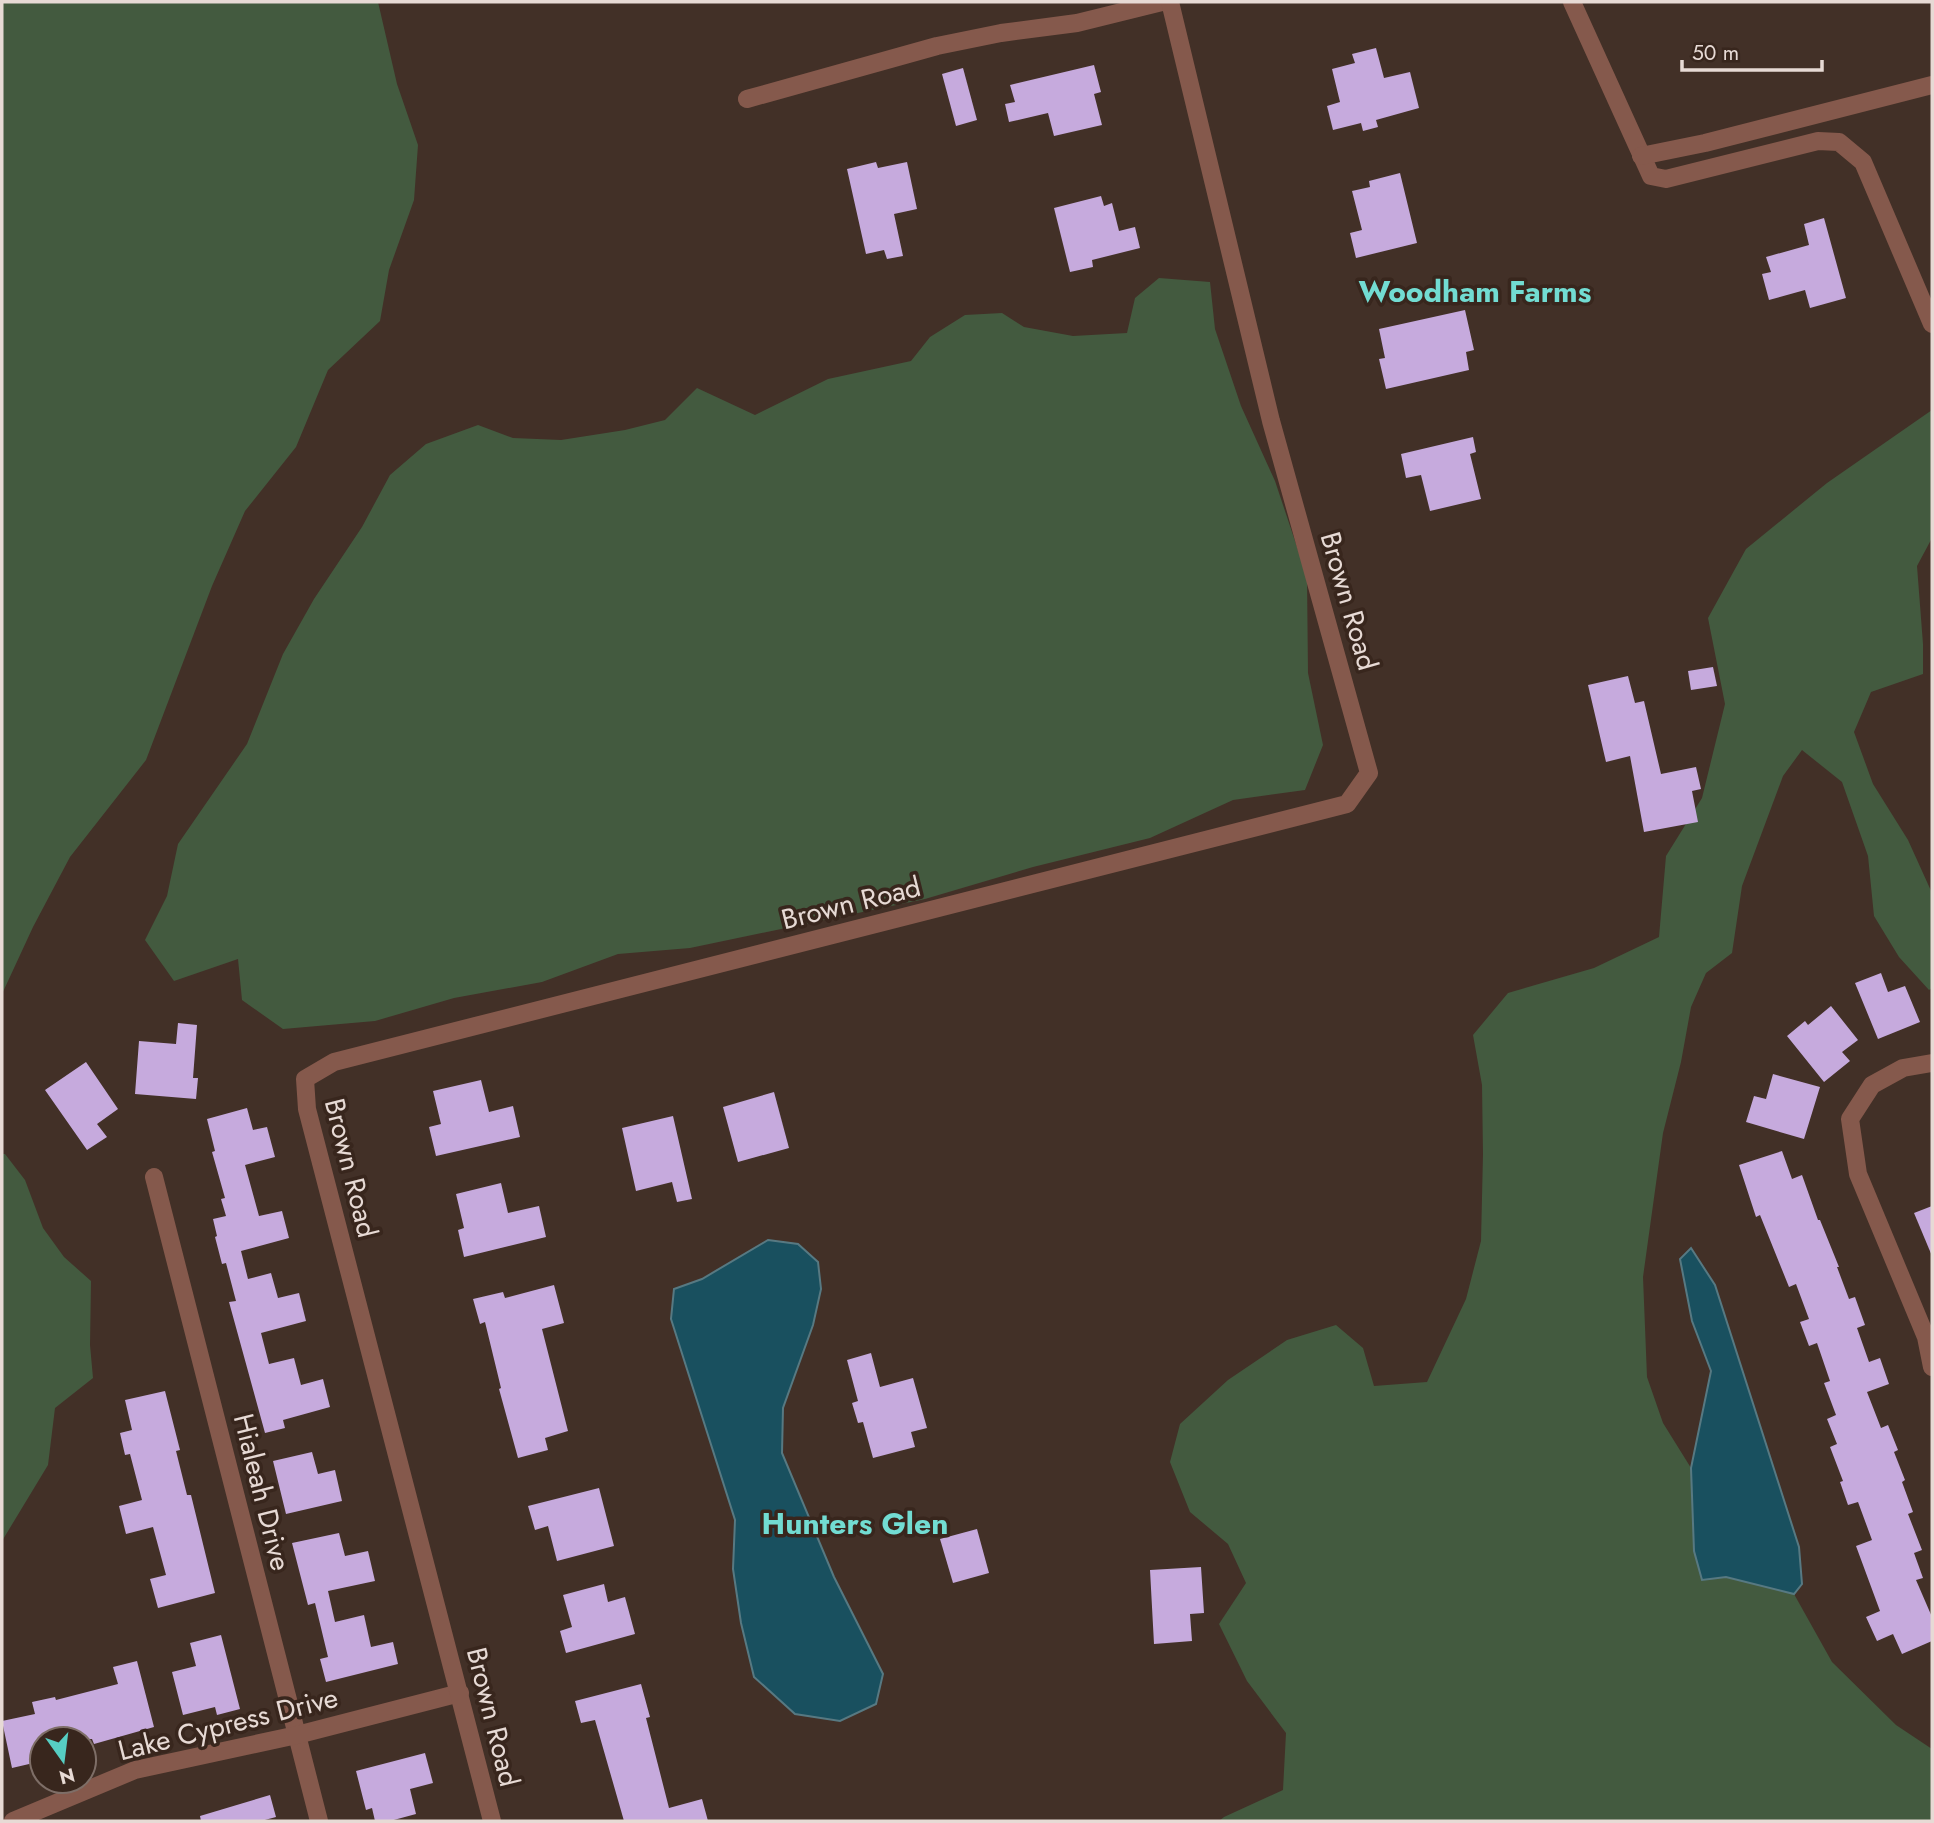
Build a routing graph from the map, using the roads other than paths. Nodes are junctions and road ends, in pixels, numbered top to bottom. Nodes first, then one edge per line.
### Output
1 (1161, 2) edge
2 (1170, 2) edge
3 (1572, 2) edge
4 (1932, 85) edge
5 (747, 99) dead end
6 (1641, 156) junction
7 (1932, 324) edge
8 (1932, 1063) edge
9 (154, 1177) dead end
10 (1932, 1367) edge
11 (460, 1693) junction
12 (297, 1735) junction
13 (13, 1821) edge
14 (319, 1821) edge
15 (492, 1821) edge

1 - 5 street
2 - 11 street, Brown Road
3 - 6 street
4 - 6 street
6 - 7 street
8 - 10 street
9 - 12 street, Hialeah Drive
11 - 12 street, Lake Cypress Drive
11 - 15 street, Brown Road
12 - 13 street, Lake Cypress Drive
12 - 14 street, Hialeah Drive

